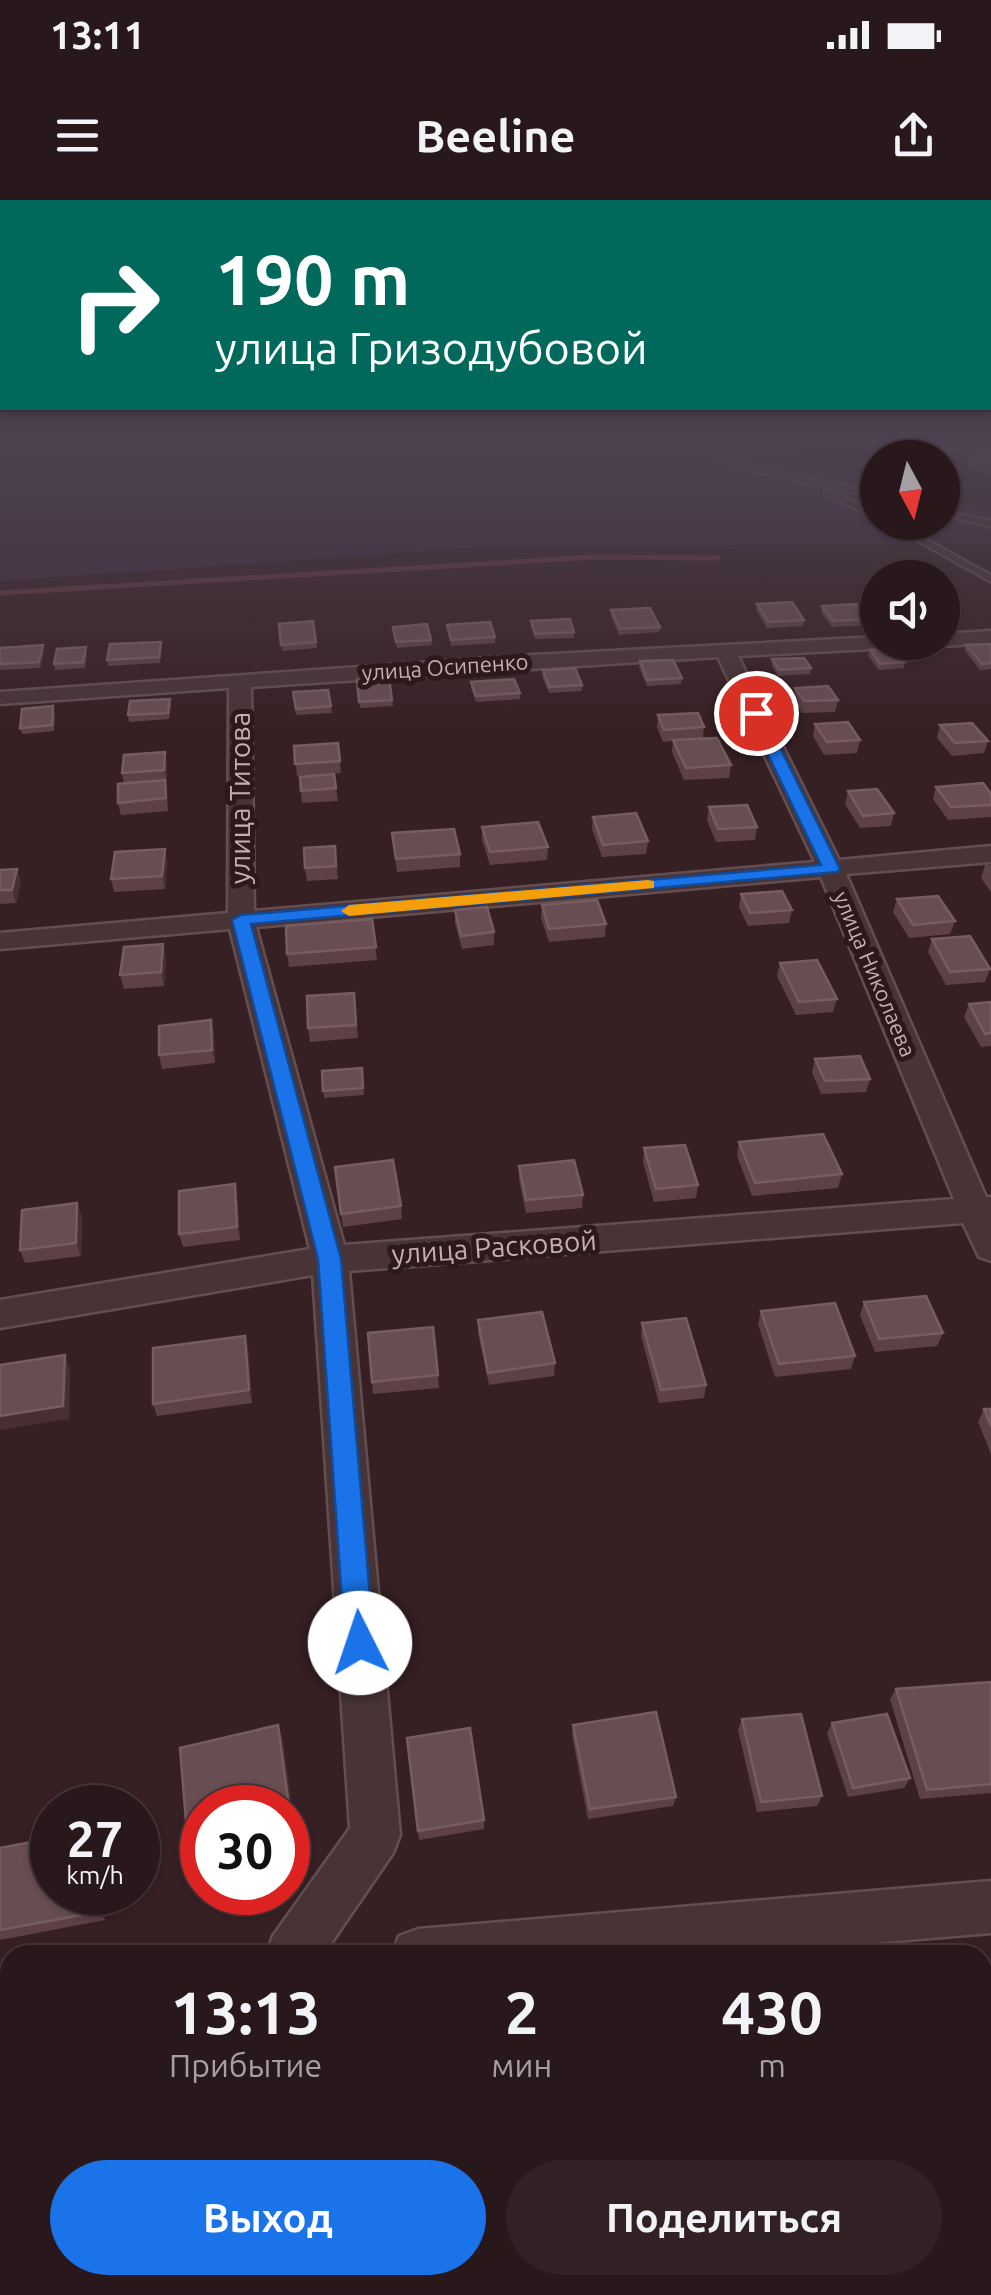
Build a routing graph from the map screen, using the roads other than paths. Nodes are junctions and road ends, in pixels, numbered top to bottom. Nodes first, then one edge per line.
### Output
1 (921, 540) edge
2 (991, 579) edge
3 (991, 637) edge
4 (960, 639) edge
5 (860, 644) edge
6 (725, 651) junction
7 (240, 681) junction
8 (0, 698) edge
9 (991, 854) edge
10 (832, 869) junction
11 (241, 920) junction
12 (0, 940) edge
13 (982, 1210) edge
14 (991, 1248) edge
15 (330, 1259) junction
16 (0, 1314) edge
17 (991, 1908) edge
18 (299, 1945) edge
19 (540, 1945) edge

1 - 2 lane
3 - 4 street
5 - 6 street, улица Осипенко
6 - 7 street, улица Осипенко
6 - 10 street, улица Николаева
7 - 8 street, улица Осипенко
7 - 11 street, улица Титова
9 - 10 street
10 - 11 street
10 - 13 street, улица Николаева
11 - 12 street
11 - 15 street, улица Титова
13 - 14 street, улица Николаева
13 - 15 street, улица Расковой
15 - 16 street, улица Расковой
15 - 18 street, улица Титова
17 - 19 street

